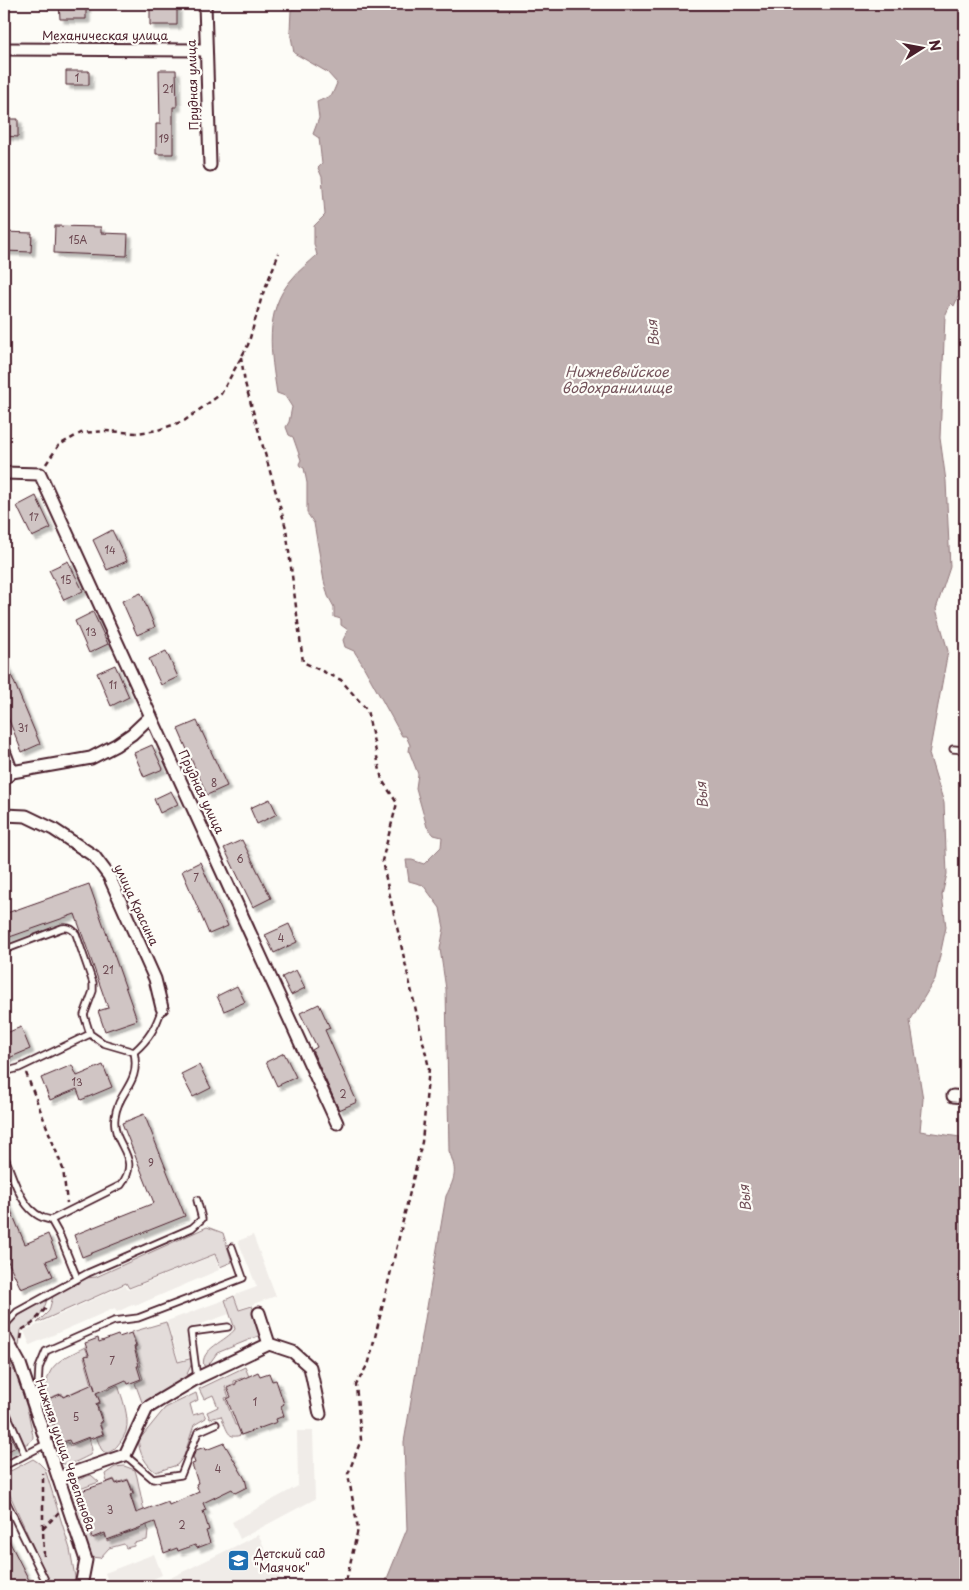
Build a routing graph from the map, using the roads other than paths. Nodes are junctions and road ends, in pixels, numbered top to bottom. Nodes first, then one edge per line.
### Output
1 (205, 4) edge
2 (4, 49) edge
3 (206, 50) junction
4 (210, 165) dead end
5 (4, 473) edge
6 (151, 716) junction
7 (953, 749) dead end
8 (965, 750) edge
9 (4, 751) edge
10 (8, 775) edge
11 (4, 815) edge
12 (4, 950) edge
13 (162, 1008) joint
14 (90, 1034) junction
15 (134, 1052) junction
16 (4, 1072) edge
17 (953, 1096) dead end
18 (965, 1097) edge
19 (336, 1123) dead end
20 (4, 1155) edge
21 (197, 1200) dead end
22 (51, 1220) junction
23 (232, 1247) dead end
24 (78, 1278) junction
25 (259, 1313) dead end
26 (4, 1326) edge
27 (228, 1328) dead end
28 (4, 1335) edge
29 (269, 1344) junction
30 (197, 1378) junction
31 (4, 1407) edge
32 (37, 1414) junction
33 (320, 1414) dead end
34 (216, 1424) dead end
35 (46, 1444) junction
36 (25, 1455) junction
37 (125, 1455) junction
38 (4, 1466) edge
39 (58, 1478) junction
40 (4, 1497) edge
41 (47, 1584) edge
42 (81, 1586) edge

1 - 3 street, Прудная улица
2 - 3 street, Механическая улица
3 - 4 street, Прудная улица
5 - 6 street, Прудная улица
6 - 10 street
6 - 19 street, Прудная улица
7 - 8 lane
9 - 10 street
11 - 13 street, улица Красина
12 - 14 lane
13 - 15 lane
14 - 15 lane
14 - 16 lane
15 - 22 lane
17 - 18 street
20 - 22 lane
21 - 24 lane
22 - 24 lane
23 - 32 lane
24 - 26 lane
25 - 29 street
27 - 30 lane
28 - 32 street, Нижняя улица Черепанова
29 - 30 street
29 - 33 street
30 - 37 street
31 - 36 lane
32 - 35 street, Нижняя улица Черепанова
34 - 37 lane
35 - 36 lane
35 - 39 street, Нижняя улица Черепанова
36 - 38 lane
37 - 39 street
39 - 42 street, Нижняя улица Черепанова
40 - 41 lane

